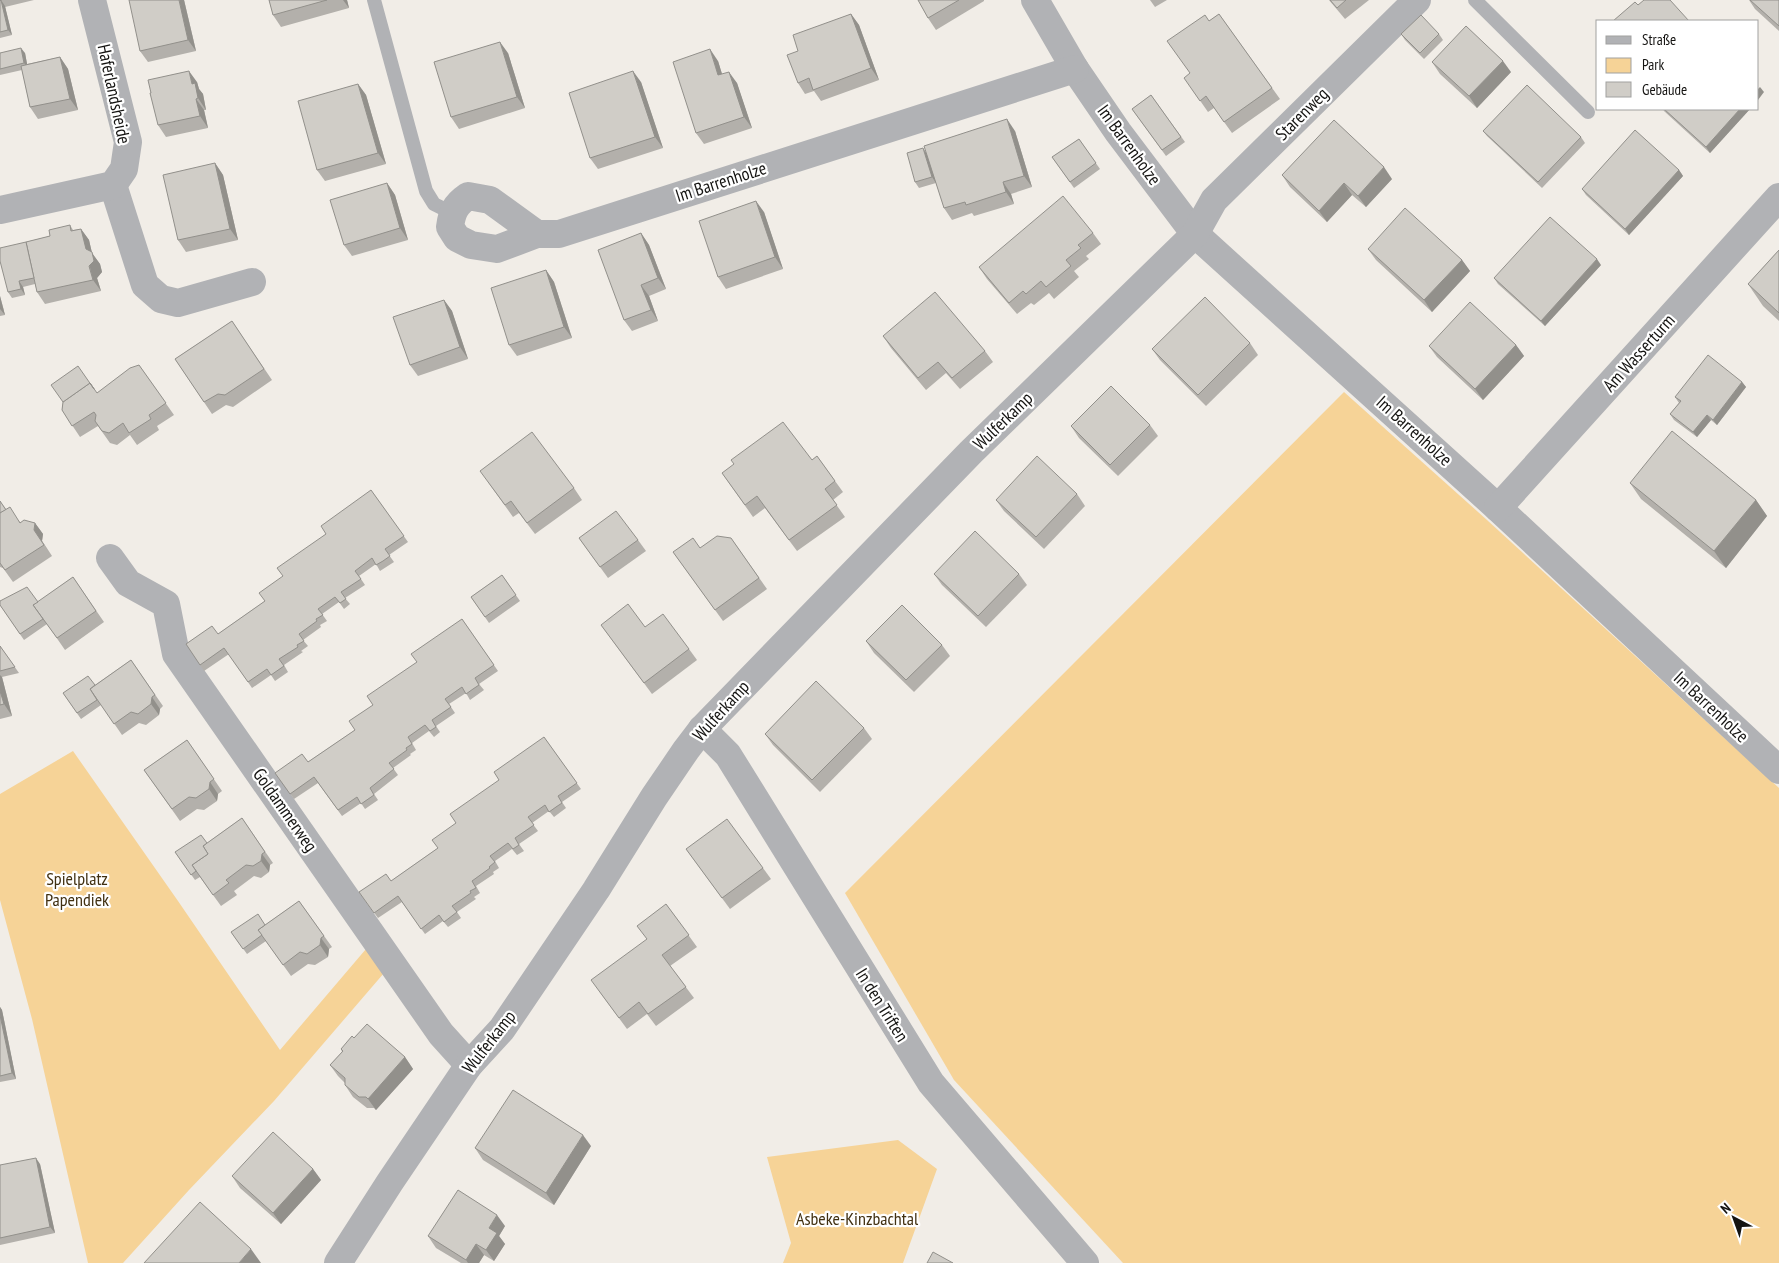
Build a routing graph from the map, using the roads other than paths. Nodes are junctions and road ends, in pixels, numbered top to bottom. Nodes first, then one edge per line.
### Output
1 (92, 0) edge
2 (374, 0) edge
3 (1035, 0) edge
4 (1417, 0) edge
5 (1475, 0) edge
6 (1075, 69) junction
7 (1588, 112) dead end
8 (113, 185) junction
9 (1779, 197) edge
10 (0, 210) edge
11 (452, 213) junction
12 (537, 234) junction
13 (1196, 234) junction
14 (252, 282) dead end
15 (1498, 508) junction
16 (110, 558) dead end
17 (702, 729) junction
18 (1779, 770) edge
19 (469, 1065) junction
20 (338, 1263) edge
21 (1085, 1263) edge

1 - 8 street, Haferlandsheide
2 - 11 lane
3 - 6 street, Im Barrenholze
4 - 13 street, Starenweg
5 - 7 lane
6 - 12 street, Im Barrenholze
6 - 13 street, Im Barrenholze
8 - 10 street
8 - 14 street
9 - 15 street, Am Wasserturm
11 - 12 street
11 - 12 street, Im Barrenholze
13 - 15 street, Im Barrenholze
13 - 17 street, Wulferkamp
15 - 18 street, Im Barrenholze
16 - 19 street, Goldammerweg
17 - 19 street, Wulferkamp
17 - 21 street, In den Triften
19 - 20 street, Wulferkamp

